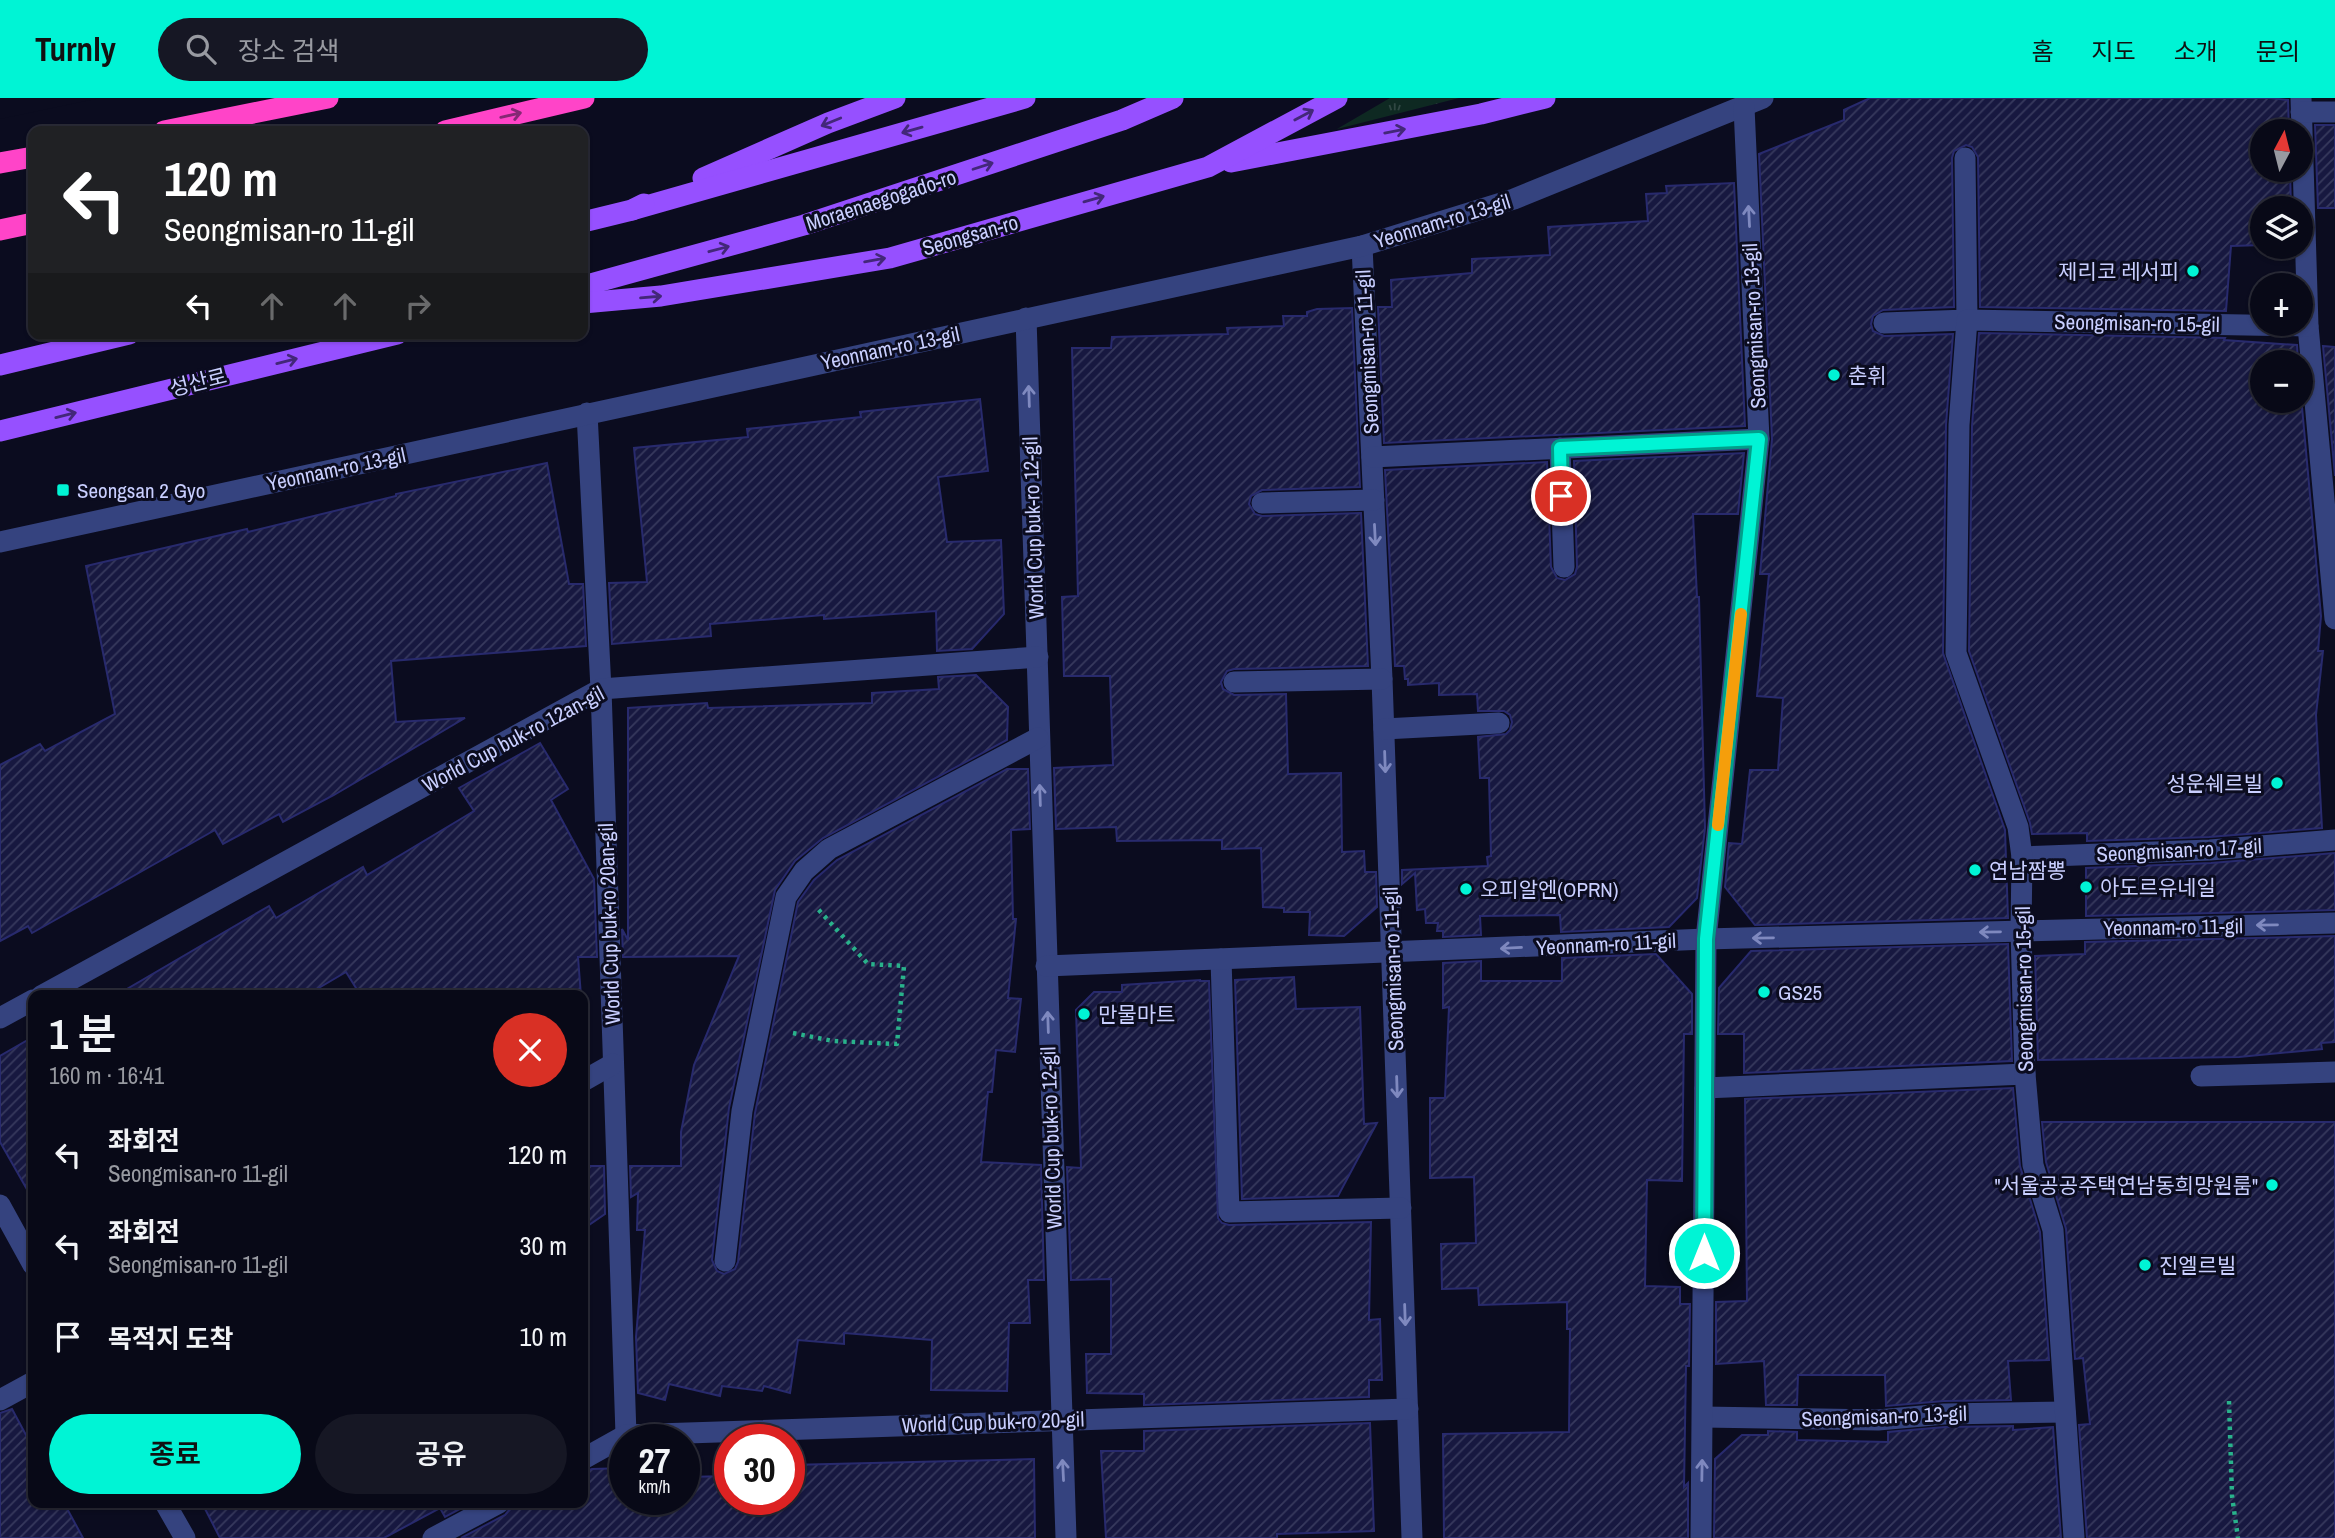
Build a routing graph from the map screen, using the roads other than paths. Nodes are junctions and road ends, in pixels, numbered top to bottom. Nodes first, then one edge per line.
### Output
1 (328, 98) edge
2 (584, 98) edge
3 (895, 98) edge
4 (1025, 98) edge
5 (1173, 98) edge
6 (1337, 98) edge
7 (1545, 98) edge
8 (1754, 102) edge
9 (2301, 105) edge
10 (2335, 112) edge
11 (189, 126) edge
12 (466, 126) edge
13 (28, 158) edge
14 (1965, 158) dead end
15 (0, 163) edge
16 (1208, 167) junction
17 (632, 210) junction
18 (588, 221) edge
19 (28, 224) edge
20 (0, 230) edge
21 (1362, 246) junction
22 (2306, 273) edge
23 (588, 285) edge
24 (588, 303) edge
25 (1026, 318) junction
26 (1967, 320) junction
27 (1884, 323) dead end
28 (2250, 325) edge
29 (2309, 336) edge
30 (104, 340) edge
31 (372, 340) edge
32 (0, 365) edge
33 (587, 413) junction
34 (0, 431) edge
35 (1759, 439) junction
36 (1560, 448) junction
37 (1372, 457) junction
38 (1374, 500) junction
39 (1262, 503) dead end
40 (0, 542) edge
41 (1564, 567) dead end
42 (2335, 619) edge
43 (1038, 657) junction
44 (1382, 679) junction
45 (1234, 682) dead end
46 (601, 689) junction
47 (1499, 723) dead end
48 (1384, 729) junction
49 (1038, 738) junction
50 (2335, 840) edge
51 (2022, 857) junction
52 (2335, 923) edge
53 (2021, 931) junction
54 (1706, 939) junction
55 (1393, 953) junction
56 (1221, 959) junction
57 (1046, 966) junction
58 (52, 990) edge
59 (28, 1003) edge
60 (0, 1018) edge
61 (614, 1064) junction
62 (2335, 1072) edge
63 (2025, 1074) junction
64 (2201, 1076) dead end
65 (588, 1078) edge
66 (1705, 1088) junction
67 (0, 1205) edge
68 (1401, 1209) junction
69 (28, 1256) edge
70 (724, 1261) dead end
71 (28, 1384) edge
72 (0, 1400) edge
73 (1408, 1409) junction
74 (2065, 1412) junction
75 (1703, 1417) junction
76 (1060, 1419) junction
77 (626, 1424) edge
78 (700, 1432) edge
79 (609, 1444) edge
80 (588, 1455) edge
81 (168, 1508) edge
82 (490, 1508) edge
83 (185, 1538) edge
84 (433, 1538) edge
85 (1066, 1538) edge
86 (1412, 1538) edge
87 (1701, 1538) edge
88 (2074, 1538) edge

1 - 11 highway
12 -> 2 highway
3 -> 17 main road
4 -> 17 main road
23 -> 5 main road, Moraenaegogado-ro
16 -> 6 main road, Seongsan-ro
16 -> 7 main road
8 - 21 street, Yeonnam-ro 13-gil
35 -> 8 street, Seongmisan-ro 13-gil
9 - 10 street
9 - 22 street
13 - 15 highway
14 - 26 street, Seongmisan-ro 15-gil
24 -> 16 main road, Seongsan-ro
17 - 18 main road
19 - 20 highway
21 - 25 street, Yeonnam-ro 13-gil
21 - 37 street, Seongmisan-ro 11-gil
25 - 33 street, Yeonnam-ro 13-gil
43 -> 25 street, World Cup buk-ro 12-gil
26 - 27 street
26 - 28 street, Seongmisan-ro 15-gil
26 - 51 street, Seongmisan-ro 15-gil
29 - 42 street
30 - 32 main road
34 -> 31 main road, 성산로
33 - 40 street, Yeonnam-ro 13-gil
33 - 46 street, World Cup buk-ro 20an-gil
35 - 36 street, Seongmisan-ro 11-gil
35 - 54 street, Seongmisan-ro 13-gil
36 - 37 street, Seongmisan-ro 11-gil
36 - 41 street
37 - 38 street, Seongmisan-ro 11-gil
38 - 39 street
38 -> 44 street, Seongmisan-ro 11-gil
43 - 46 street, World Cup buk-ro 12an-gil
43 - 49 street, World Cup buk-ro 12-gil
44 - 45 street
44 - 48 street, Seongmisan-ro 11-gil
46 - 58 street, World Cup buk-ro 12an-gil
46 - 61 street, World Cup buk-ro 20an-gil
47 - 48 street
48 -> 55 street, Seongmisan-ro 11-gil
57 -> 49 street, World Cup buk-ro 12-gil
49 - 70 street
50 - 51 street, Seongmisan-ro 17-gil
51 - 53 street, Seongmisan-ro 15-gil
52 -> 53 street, Yeonnam-ro 11-gil
53 -> 54 street, Yeonnam-ro 11-gil
53 - 63 street, Seongmisan-ro 15-gil
54 -> 55 street, Yeonnam-ro 11-gil
54 - 66 street, Seongmisan-ro 13-gil
55 - 56 street, Yeonnam-ro 11-gil
55 -> 68 street, Seongmisan-ro 11-gil
56 - 57 street, Yeonnam-ro 11-gil
56 - 68 street
76 -> 57 street, World Cup buk-ro 12-gil
59 - 60 street
61 - 65 street
61 - 77 street, World Cup buk-ro 20an-gil
62 - 64 street
63 - 66 street
63 - 74 street, Seongmisan-ro 15-gil
66 - 75 street, Seongmisan-ro 13-gil
67 - 69 street
68 -> 73 street, Seongmisan-ro 11-gil
71 - 72 street
73 - 76 street, World Cup buk-ro 20-gil
73 - 86 street, Seongmisan-ro 11-gil
74 - 75 street, Seongmisan-ro 13-gil
74 - 88 street, Seongmisan-ro 15-gil
87 -> 75 street, Seongmisan-ro 13-gil
76 - 78 street, World Cup buk-ro 20-gil
85 -> 76 street, World Cup buk-ro 12-gil
79 - 80 street, World Cup buk-ro 20-gil
81 - 83 street
82 - 84 street

